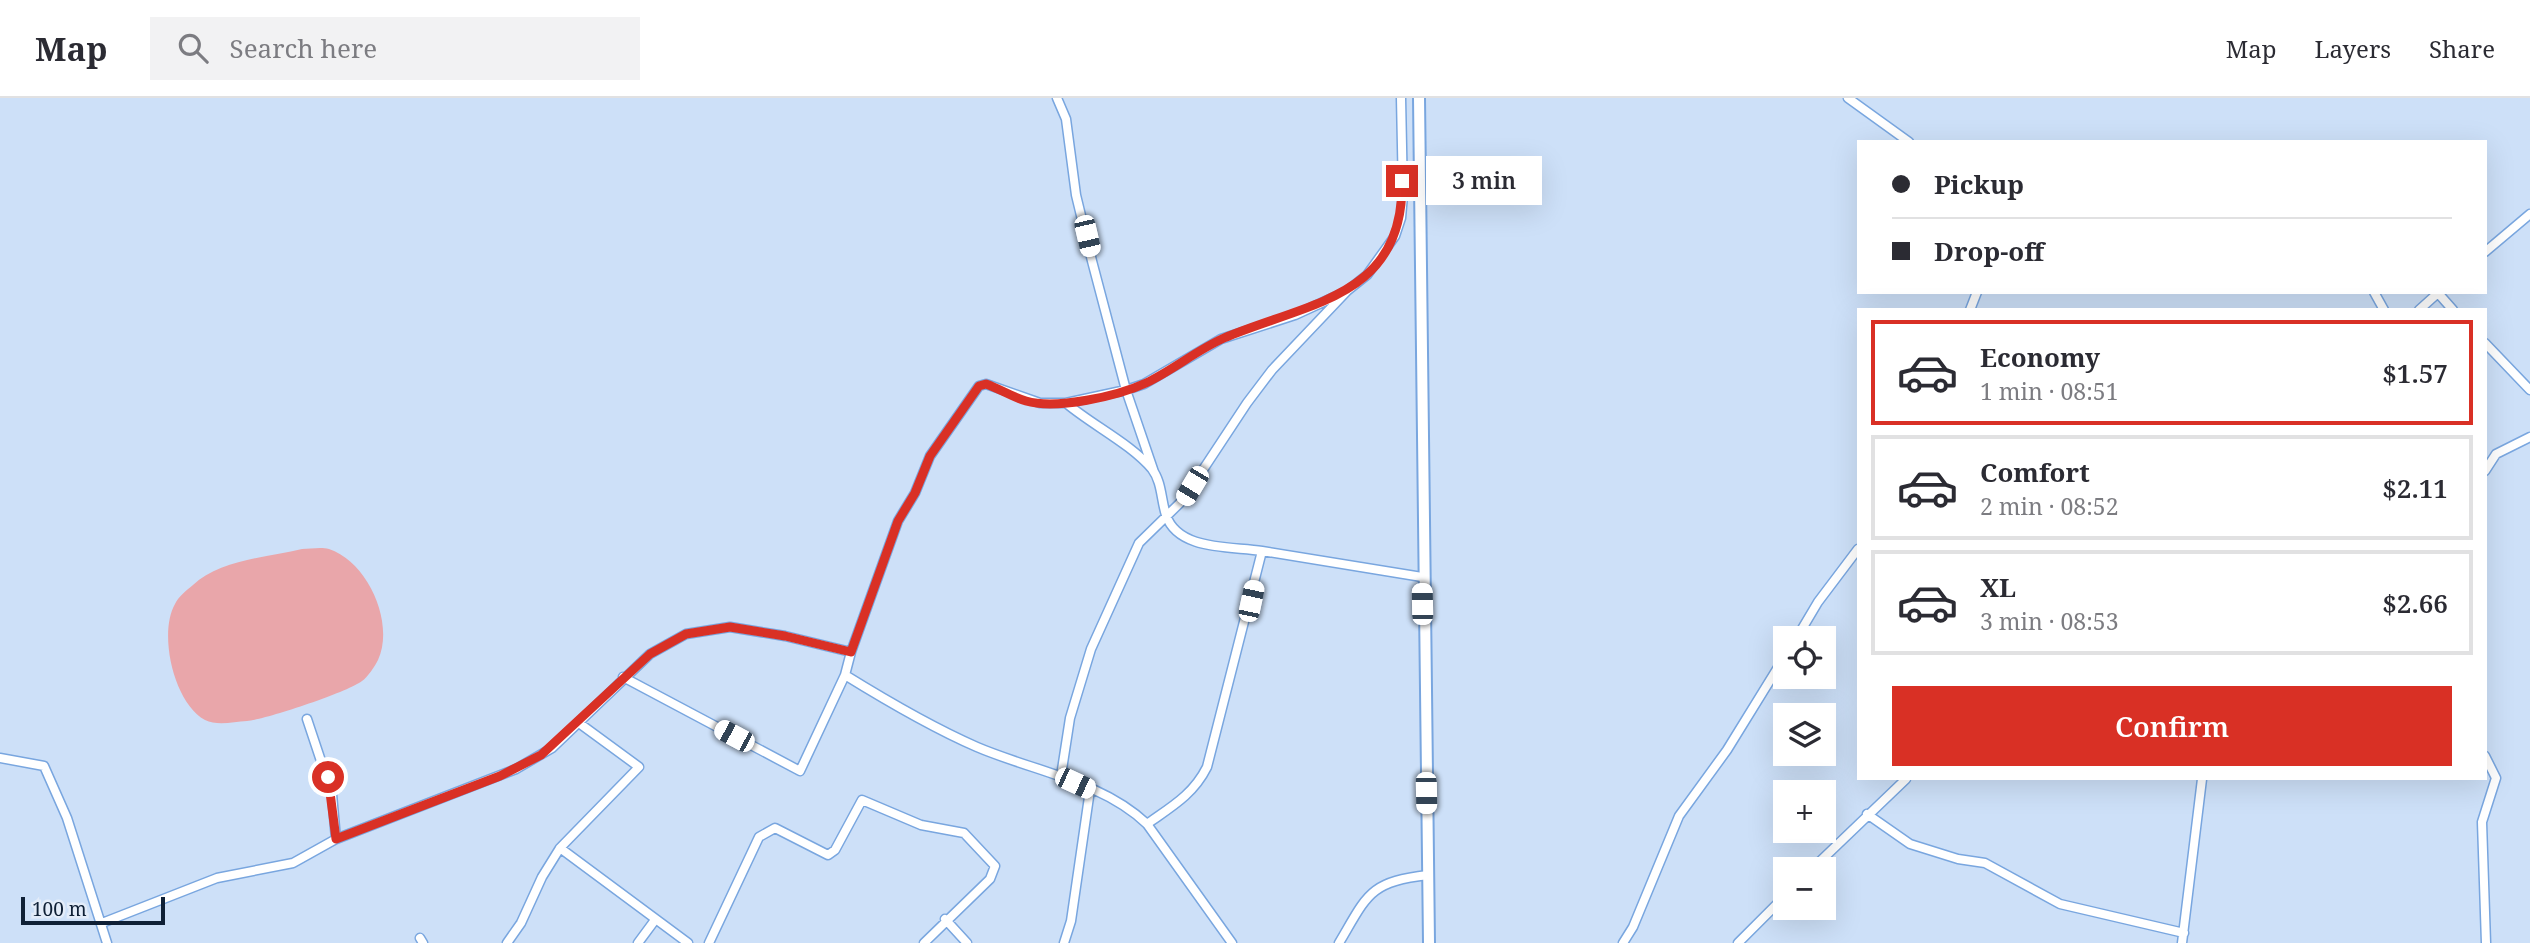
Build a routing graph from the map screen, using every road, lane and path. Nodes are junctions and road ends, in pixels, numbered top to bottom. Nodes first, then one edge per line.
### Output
1 (1057, 98) edge
2 (1401, 98) edge
3 (1419, 98) edge
4 (1847, 98) edge
5 (1906, 140) edge
6 (2530, 214) edge
7 (2487, 250) edge
8 (1347, 291) junction
9 (2437, 294) edge
10 (2439, 294) edge
11 (2421, 308) edge
12 (2451, 308) edge
13 (2487, 345) edge
14 (1126, 390) junction
15 (2530, 390) edge
16 (1066, 403) junction
17 (2530, 437) edge
18 (2487, 468) edge
19 (1154, 472) junction
20 (1166, 516) junction
21 (1857, 550) edge
22 (1262, 551) junction
23 (1422, 577) junction
24 (1804, 626) edge
25 (851, 652) junction
26 (845, 675) junction
27 (1773, 675) edge
28 (623, 677) junction
29 (307, 719) dead end
30 (579, 723) junction
31 (0, 758) edge
32 (2487, 760) edge
33 (1061, 776) junction
34 (1905, 780) edge
35 (2202, 780) edge
36 (1090, 790) junction
37 (1867, 814) junction
38 (1147, 824) junction
39 (336, 839) junction
40 (560, 848) junction
41 (1824, 857) edge
42 (1428, 876) junction
43 (1773, 908) edge
44 (945, 919) junction
45 (655, 920) junction
46 (102, 923) junction
47 (2183, 933) junction
48 (107, 943) edge
49 (507, 943) edge
50 (638, 943) edge
51 (688, 943) edge
52 (709, 943) edge
53 (924, 943) edge
54 (967, 943) edge
55 (1064, 943) edge
56 (1232, 943) edge
57 (1339, 943) edge
58 (1429, 943) edge
59 (1623, 943) edge
60 (1738, 943) edge
61 (2182, 943) edge
62 (2486, 943) edge

1 - 14 street
2 - 8 street
3 - 23 main road
4 - 5 street
6 - 7 street
8 - 14 street
8 - 20 street
9 - 11 street
10 - 12 street
13 - 15 street
14 - 16 street
14 - 19 street
16 - 19 street
16 - 25 street
17 - 18 street
19 - 20 street
20 - 22 street
20 - 33 street
21 - 24 street
22 - 23 street
22 - 38 street
23 - 42 main road
25 - 26 street
25 - 28 street
26 - 28 street
26 - 33 street
27 - 59 street
28 - 30 street
29 - 39 street
30 - 39 street
30 - 40 street
31 - 46 street
32 - 62 street
33 - 36 street
34 - 37 street
35 - 47 street
36 - 38 street
36 - 55 street
37 - 41 street
37 - 47 street
38 - 56 street
39 - 46 street
40 - 45 street
40 - 49 street
42 - 57 street
42 - 58 main road
43 - 60 street
44 - 52 street
44 - 53 street
44 - 54 street
45 - 50 street
45 - 51 street
46 - 48 street
47 - 61 street

